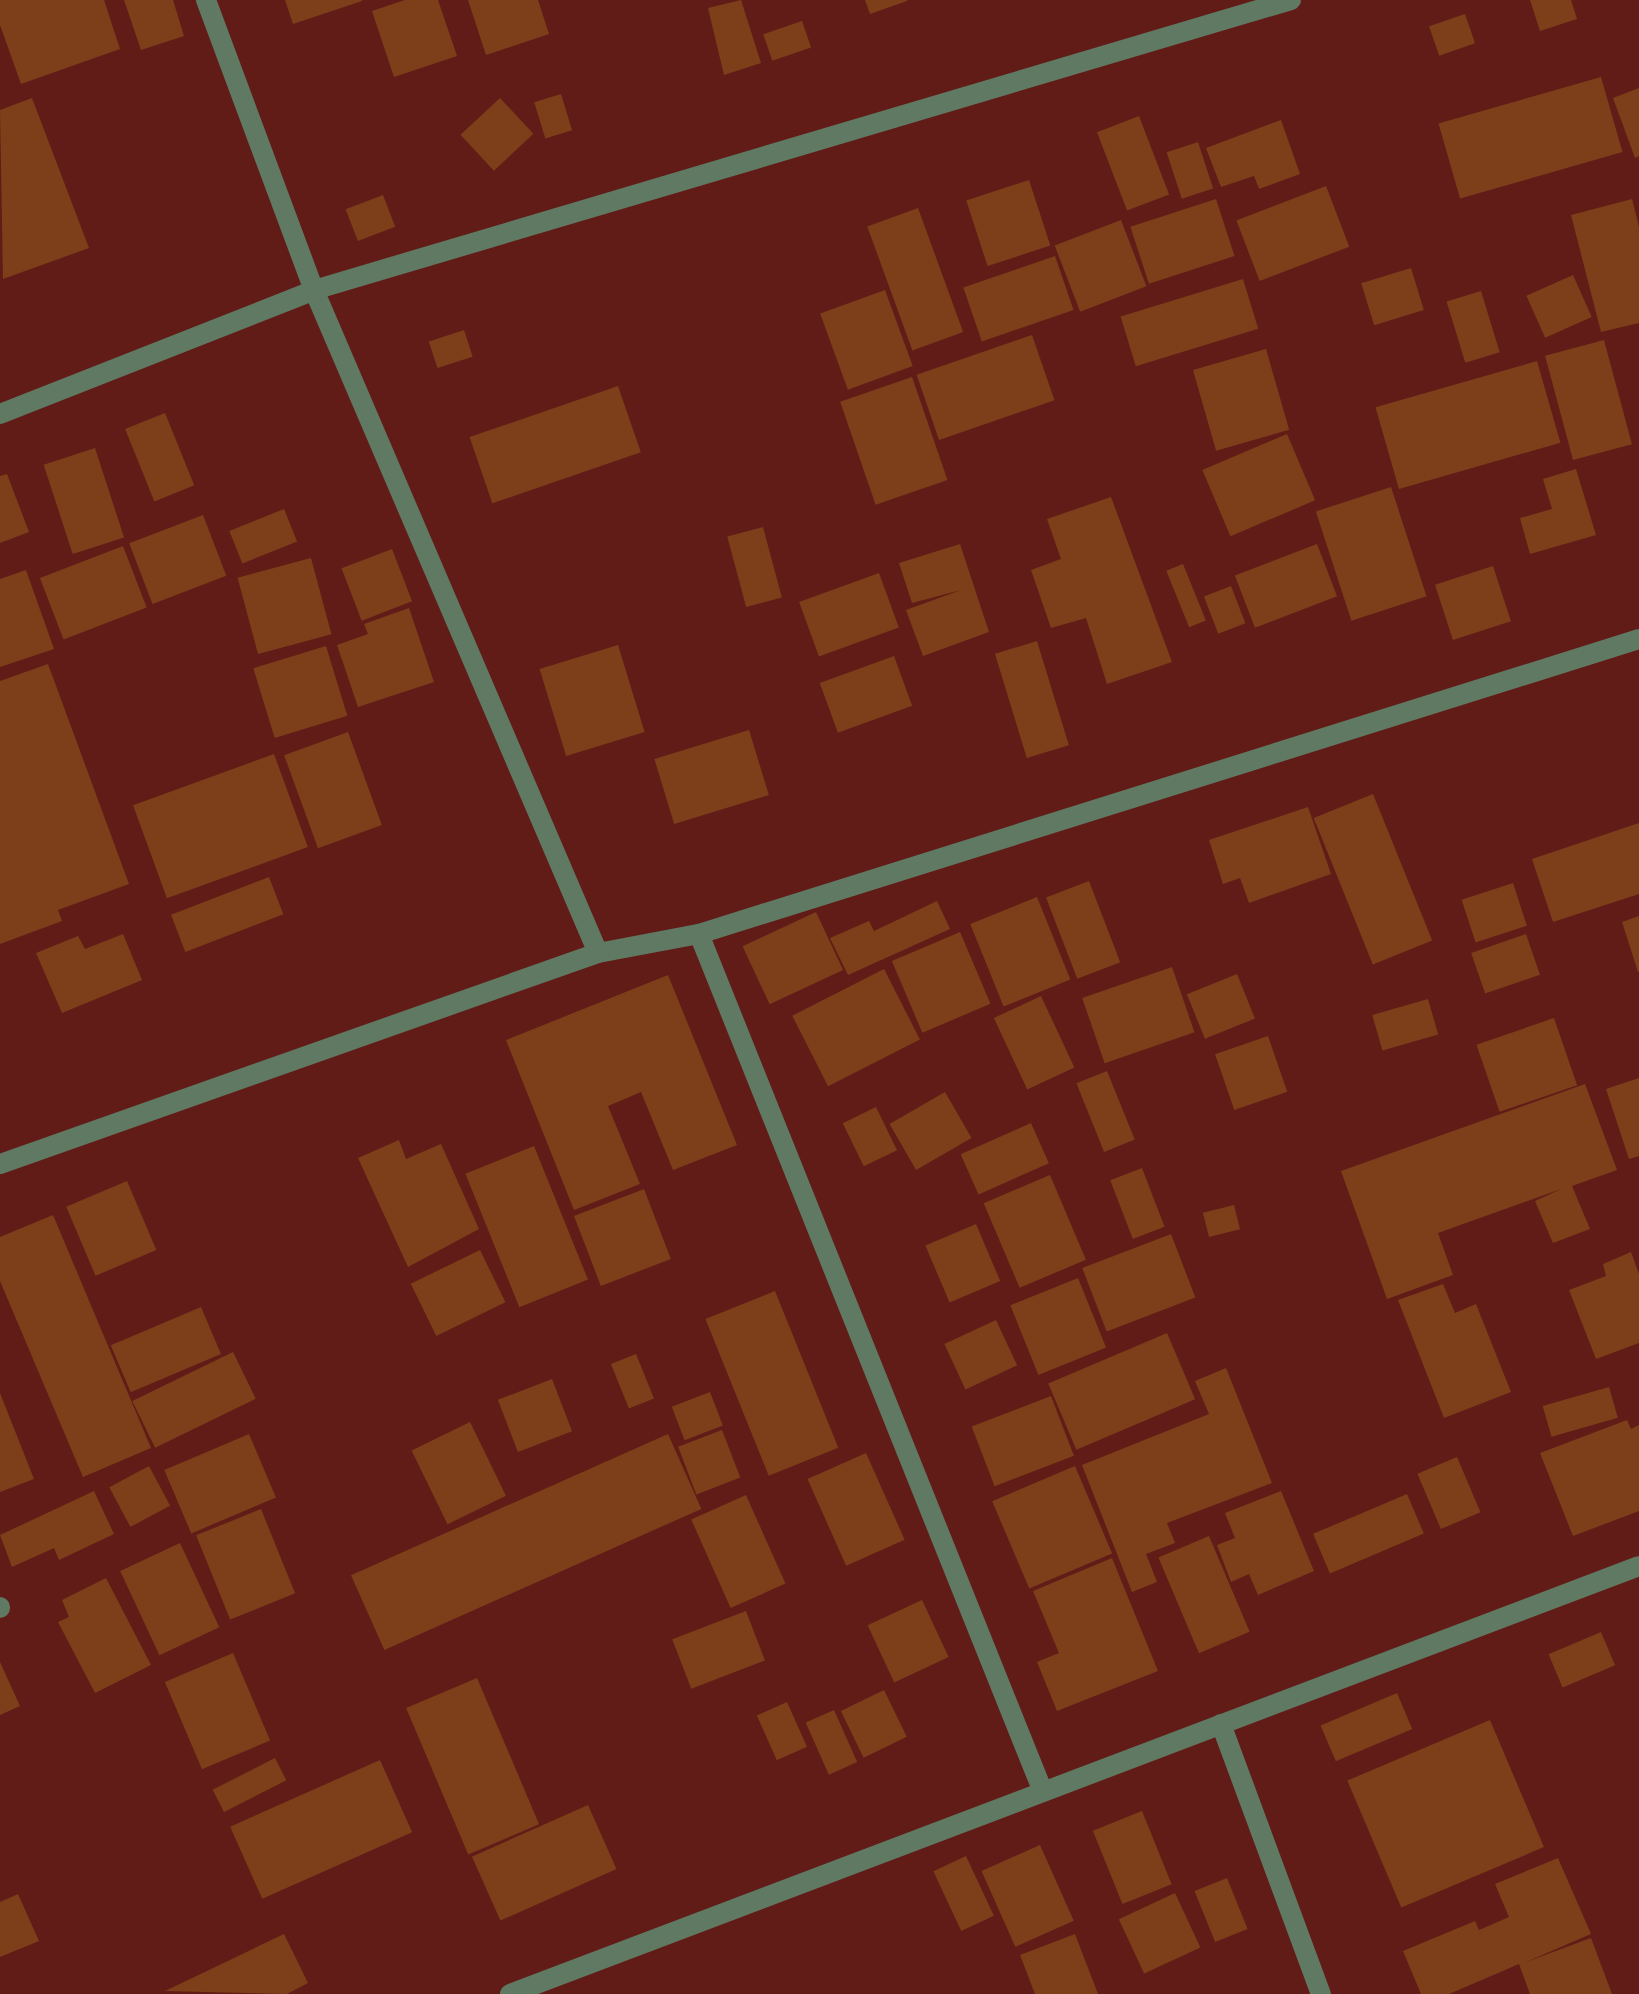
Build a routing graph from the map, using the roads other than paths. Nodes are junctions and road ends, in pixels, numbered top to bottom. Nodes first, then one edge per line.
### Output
1 (206, 0) edge
2 (1291, 0) edge
3 (314, 290) junction
4 (0, 414) edge
5 (1639, 639) edge
6 (699, 934) junction
7 (598, 953) junction
8 (0, 1164) edge
9 (1639, 1566) edge
10 (1221, 1724) junction
11 (1044, 1792) junction
12 (510, 1994) edge
13 (1322, 1994) edge

1 - 3 street
2 - 3 street
3 - 4 street
3 - 7 street
5 - 6 street
6 - 7 street
6 - 11 street
7 - 8 street
9 - 10 street
10 - 11 street
10 - 13 street
11 - 12 street

